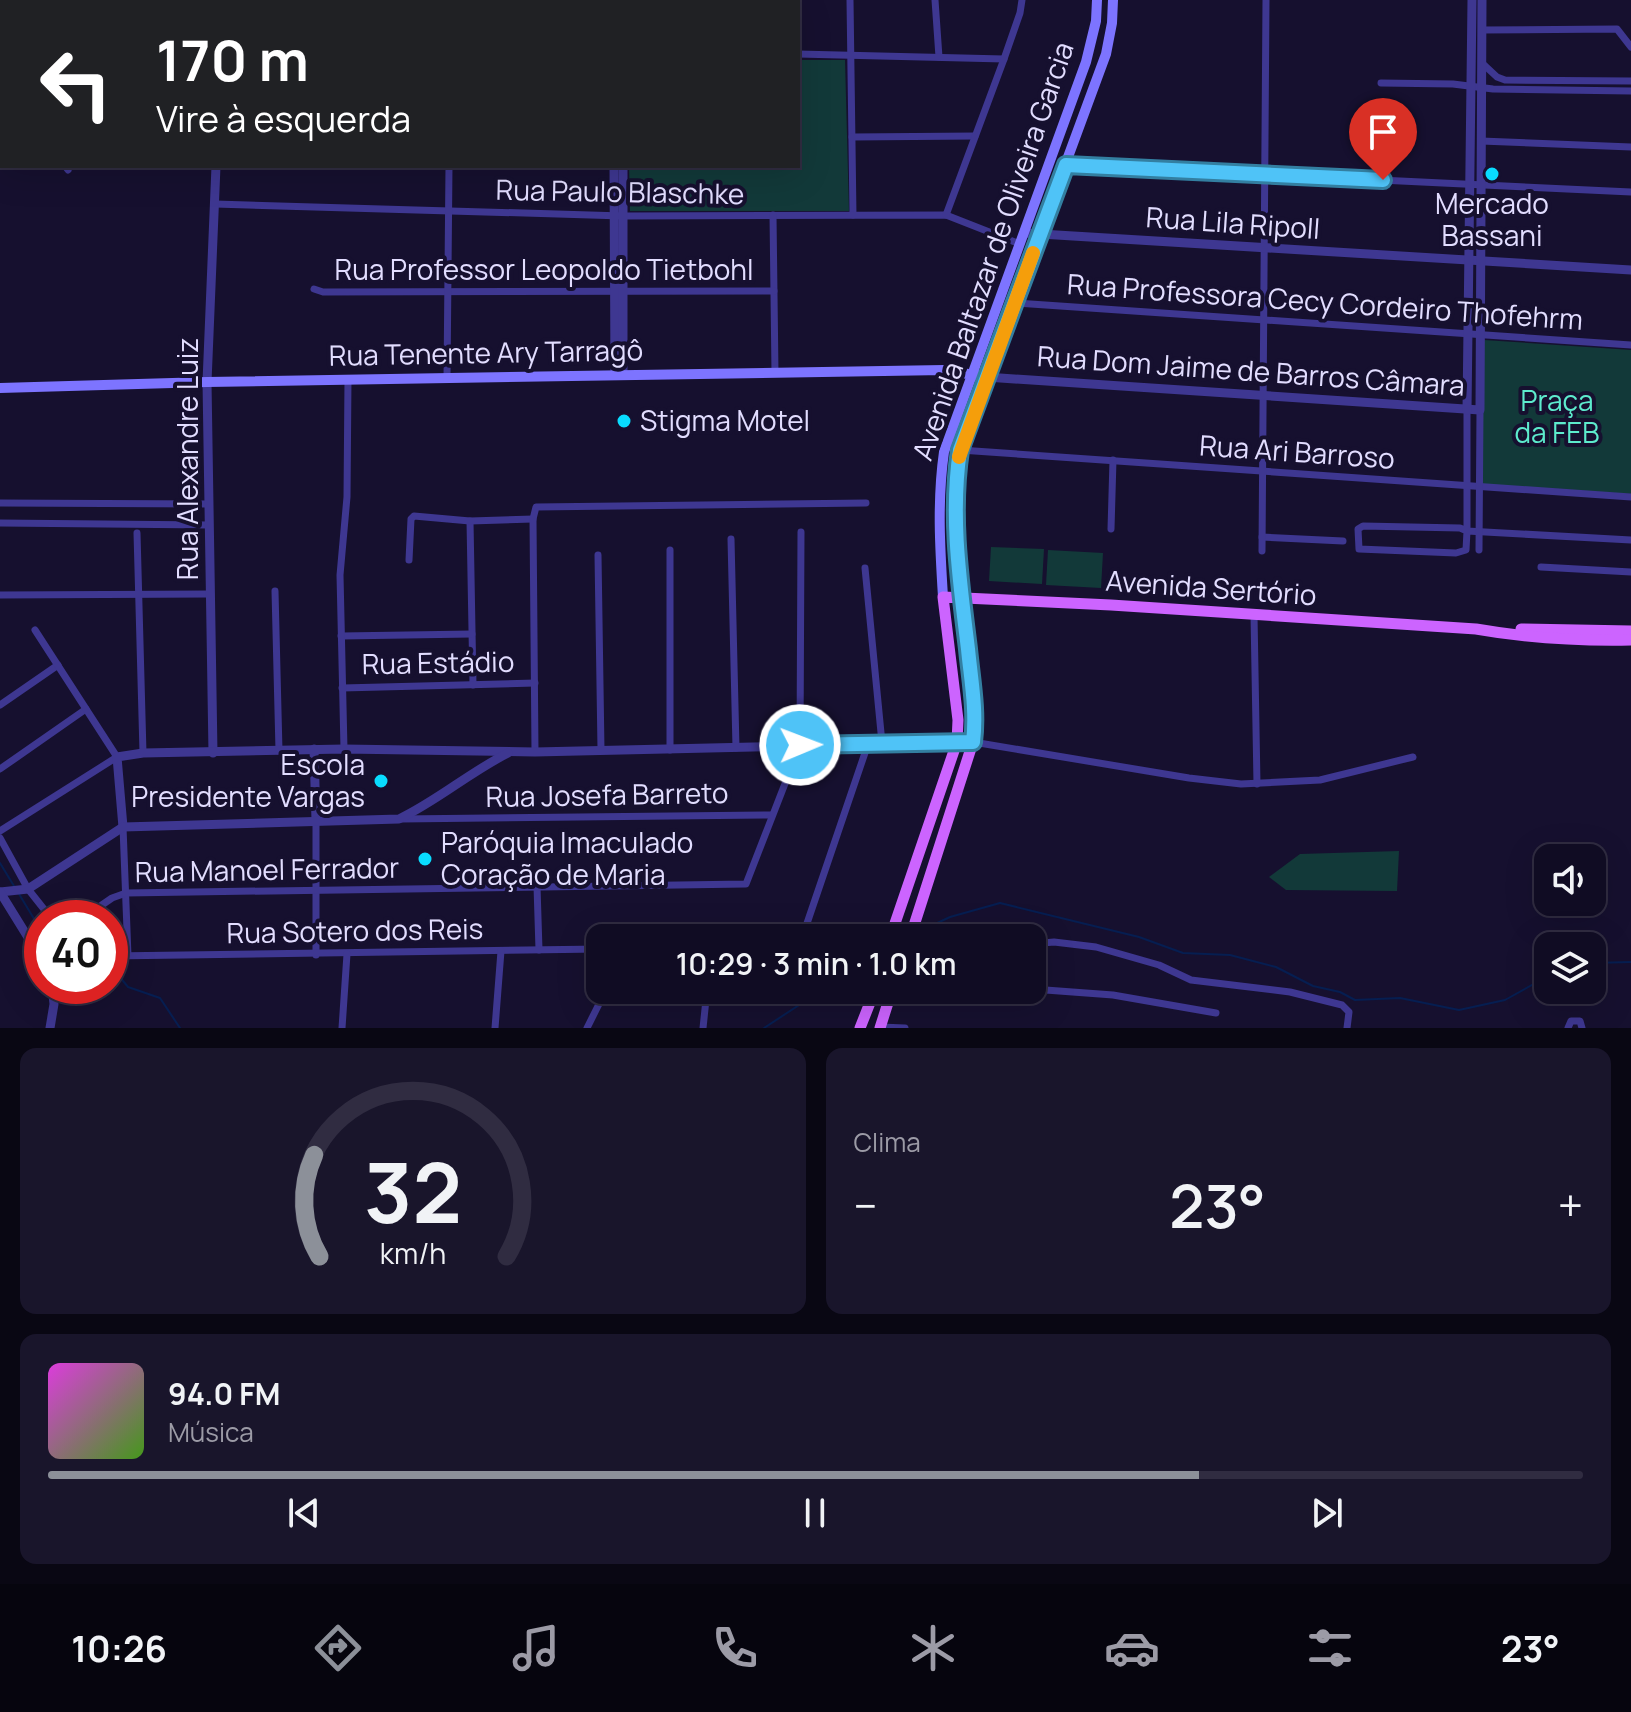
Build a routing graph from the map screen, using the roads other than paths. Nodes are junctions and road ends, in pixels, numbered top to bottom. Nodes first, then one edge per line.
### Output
1 (850, 0) edge
2 (935, 0) edge
3 (1022, 0) edge
4 (1097, 0) edge
5 (1113, 0) edge
6 (1266, 0) edge
7 (1472, 0) edge
8 (1482, 0) edge
9 (1482, 30) junction
10 (1631, 47) edge
11 (800, 54) edge
12 (850, 55) junction
13 (939, 57) junction
14 (1004, 59) junction
15 (1482, 63) junction
16 (1631, 81) edge
17 (1381, 83) dead end
18 (1471, 88) junction
19 (1482, 88) junction
20 (1631, 91) edge
21 (975, 136) junction
22 (852, 137) junction
23 (1481, 141) junction
24 (1631, 147) edge
25 (1066, 165) junction
26 (216, 168) edge
27 (449, 168) edge
28 (614, 168) edge
29 (623, 168) edge
30 (1267, 176) junction
31 (1470, 184) junction
32 (1481, 184) junction
33 (1631, 192) edge
34 (215, 204) junction
35 (449, 211) junction
36 (773, 215) junction
37 (853, 215) junction
38 (946, 215) junction
39 (618, 216) junction
40 (1040, 233) junction
41 (1022, 238) junction
42 (1266, 248) junction
43 (1469, 260) junction
44 (1481, 261) junction
45 (1631, 270) edge
46 (314, 289) dead end
47 (448, 291) junction
48 (774, 291) junction
49 (619, 292) junction
50 (1016, 303) junction
51 (1265, 321) junction
52 (1468, 335) junction
53 (1480, 335) junction
54 (1631, 345) edge
55 (775, 373) junction
56 (972, 373) junction
57 (619, 375) junction
58 (986, 377) junction
59 (447, 378) junction
60 (348, 379) junction
61 (207, 382) junction
62 (0, 388) edge
63 (1263, 395) junction
64 (1467, 410) junction
65 (1480, 410) junction
66 (960, 450) junction
67 (1113, 460) junction
68 (1262, 470) junction
69 (1467, 487) junction
70 (1479, 487) junction
71 (1631, 497) edge
72 (0, 503) edge
73 (866, 503) dead end
74 (209, 504) junction
75 (533, 519) junction
76 (470, 521) junction
77 (0, 523) edge
78 (209, 525) junction
79 (1111, 529) dead end
80 (1467, 531) junction
81 (801, 532) dead end
82 (1479, 532) junction
83 (137, 533) dead end
84 (1262, 537) junction
85 (731, 539) dead end
86 (1631, 540) edge
87 (1343, 541) dead end
88 (670, 550) dead end
89 (1479, 550) dead end
90 (1262, 551) dead end
91 (598, 555) dead end
92 (409, 560) dead end
93 (1541, 567) dead end
94 (865, 568) dead end
95 (1631, 572) edge
96 (275, 591) dead end
97 (210, 594) junction
98 (0, 596) edge
99 (139, 596) junction
100 (943, 597) junction
101 (962, 597) junction
102 (1254, 615) junction
103 (1476, 629) junction
104 (35, 630) dead end
105 (1631, 631) edge
106 (472, 634) junction
107 (341, 636) junction
108 (1631, 640) edge
109 (58, 665) junction
110 (535, 683) junction
111 (473, 685) junction
112 (342, 688) junction
113 (0, 705) edge
114 (86, 709) junction
115 (957, 742) junction
116 (973, 742) junction
117 (882, 743) junction
118 (868, 744) junction
119 (800, 745) junction
120 (736, 748) junction
121 (314, 749) junction
122 (344, 749) junction
123 (601, 750) junction
124 (670, 750) junction
125 (279, 751) junction
126 (511, 751) junction
127 (535, 752) junction
128 (143, 753) junction
129 (213, 753) junction
130 (117, 757) junction
131 (1413, 757) dead end
132 (0, 769) edge
133 (1257, 784) junction
134 (430, 802) junction
135 (772, 815) junction
136 (399, 819) junction
137 (442, 819) junction
138 (316, 821) junction
139 (123, 827) junction
140 (0, 831) edge
141 (0, 838) edge
142 (537, 886) junction
143 (21, 891) junction
144 (0, 892) edge
145 (315, 892) junction
146 (126, 893) junction
147 (31, 900) edge
148 (109, 900) edge
149 (126, 900) edge
150 (807, 924) edge
151 (895, 924) edge
152 (914, 924) edge
153 (24, 931) edge
154 (1046, 943) edge
155 (586, 949) edge
156 (539, 950) junction
157 (501, 951) junction
158 (347, 954) junction
159 (316, 955) junction
160 (128, 956) edge
161 (1046, 990) edge
162 (54, 1004) edge
163 (599, 1004) edge
164 (706, 1004) edge
165 (869, 1004) edge
166 (887, 1004) edge
167 (1216, 1013) dead end
168 (880, 1027) edge
169 (50, 1028) edge
170 (342, 1028) edge
171 (495, 1028) edge
172 (587, 1028) edge
173 (703, 1028) edge
174 (860, 1028) edge
175 (905, 1028) edge
176 (1347, 1028) edge
177 (1568, 1028) edge
178 (1582, 1028) edge

1 - 12 street
2 - 13 street
3 - 14 street
4 - 41 main road, Avenida Baltazar de Oliveira Garcia
5 - 25 main road, Avenida Baltazar de Oliveira Garcia
6 - 30 street
7 - 18 street
8 - 9 street
9 - 10 street
9 - 15 street
11 - 12 street
12 - 13 street
12 - 22 street
13 - 14 street
14 - 21 street
15 - 16 street
15 - 19 street
17 - 18 street
18 - 19 street
18 - 31 street
19 - 20 street
19 - 23 street
21 - 22 street
21 - 38 street
22 - 37 street
23 - 24 street
23 - 32 street
25 - 30 street
25 - 40 main road, Avenida Baltazar de Oliveira Garcia
26 - 34 street, Rua Alexandre Luiz
27 - 35 street
28 - 39 street
29 - 39 street
30 - 31 street
30 - 42 street
31 - 32 street
31 - 43 street
32 - 33 street
32 - 44 street
34 - 35 street, Rua Paulo Blaschke
34 - 61 street, Rua Alexandre Luiz
35 - 39 street, Rua Paulo Blaschke
35 - 47 street
36 - 37 street, Rua Paulo Blaschke
36 - 39 street, Rua Paulo Blaschke
36 - 48 street
37 - 38 street, Rua Paulo Blaschke
38 - 41 street, Rua Paulo Blaschke
39 - 49 street
40 - 41 street, Rua Lila Ripoll
40 - 42 street, Rua Lila Ripoll
40 - 50 main road, Avenida Baltazar de Oliveira Garcia
41 - 56 main road, Avenida Baltazar de Oliveira Garcia
42 - 43 street, Rua Lila Ripoll
42 - 51 street
43 - 44 street, Rua Lila Ripoll
43 - 52 street
44 - 45 street, Rua Lila Ripoll
44 - 53 street
46 - 47 street, Rua Professor Leopoldo Tietbohl
47 - 49 street, Rua Professor Leopoldo Tietbohl
47 - 59 street
48 - 49 street, Rua Professor Leopoldo Tietbohl
48 - 55 street
49 - 57 street
50 - 51 street, Rua Professora Cecy Cordeiro Thofehrm
50 - 58 main road, Avenida Baltazar de Oliveira Garcia
51 - 52 street, Rua Professora Cecy Cordeiro Thofehrm
51 - 63 street
52 - 53 street, Rua Professora Cecy Cordeiro Thofehrm
52 - 64 street
53 - 54 street, Rua Professora Cecy Cordeiro Thofehrm
53 - 65 street
55 - 56 main road, Rua Tenente Ary Tarragô
55 - 57 main road, Rua Tenente Ary Tarragô
56 - 58 main road, Rua Dom Jaime de Barros Câmara
56 - 100 main road, Avenida Baltazar de Oliveira Garcia
57 - 59 main road, Rua Tenente Ary Tarragô
58 - 63 street, Rua Dom Jaime de Barros Câmara
58 - 66 main road, Avenida Baltazar de Oliveira Garcia
59 - 60 main road, Rua Tenente Ary Tarragô
60 - 61 main road, Rua Tenente Ary Tarragô
60 - 107 street
61 - 62 main road, Rua Tenente Ary Tarragô
61 - 74 street, Rua Alexandre Luiz
63 - 64 street, Rua Dom Jaime de Barros Câmara
63 - 68 street
64 - 65 street, Rua Dom Jaime de Barros Câmara
64 - 69 street
65 - 70 street
66 - 67 street, Rua Ari Barroso
66 - 101 main road, Avenida Baltazar de Oliveira Garcia
67 - 68 street, Rua Ari Barroso
67 - 79 street
68 - 69 street, Rua Ari Barroso
68 - 84 street
69 - 70 street, Rua Ari Barroso
69 - 80 street
70 - 71 street, Rua Ari Barroso
70 - 82 street
72 - 74 street
73 - 75 street
74 - 78 street, Rua Alexandre Luiz
75 - 76 street
75 - 110 street
76 - 92 street
76 - 106 street
77 - 78 street
78 - 97 street, Rua Alexandre Luiz
80 - 80 street
80 - 82 street
81 - 119 street
82 - 86 street
82 - 89 street
83 - 99 street
84 - 87 street
84 - 90 street
85 - 120 street
88 - 124 street
91 - 123 street
93 - 95 street
94 - 117 street
96 - 125 street
97 - 99 street
97 - 129 street, Rua Alexandre Luiz
98 - 99 street
99 - 128 street
100 - 101 main road, Avenida Sertório
100 - 115 main road, Avenida Baltazar de Oliveira Garcia
101 - 102 main road, Avenida Sertório
101 - 116 main road, Avenida Baltazar de Oliveira Garcia
102 - 103 main road, Avenida Sertório
102 - 133 street
103 - 105 main road, Avenida Sertório
103 - 108 main road, Avenida Sertório
104 - 109 street
106 - 107 street
106 - 111 street
107 - 112 street
109 - 113 street
109 - 114 street
110 - 111 street, Rua Estádio
110 - 127 street
111 - 112 street, Rua Estádio
112 - 122 street
114 - 130 street
114 - 132 street
115 - 116 street
115 - 117 street
115 - 151 main road, Avenida Baltazar de Oliveira Garcia
116 - 133 street
116 - 152 main road, Avenida Baltazar de Oliveira Garcia
117 - 118 street
118 - 119 street
118 - 150 street
119 - 120 street
119 - 135 street
120 - 124 street
121 - 122 street
121 - 125 street
121 - 138 street
122 - 126 street
123 - 124 street
123 - 127 street
125 - 129 street
126 - 127 street
126 - 134 street
128 - 129 street
128 - 130 street
130 - 139 street
130 - 140 street
131 - 133 street
134 - 136 street
134 - 137 street
135 - 137 street, Rua Josefa Barreto
135 - 142 street, Rua Manoel Ferrador
136 - 137 street, Rua Josefa Barreto
136 - 138 street
138 - 139 street
138 - 145 street
139 - 143 street
139 - 146 street
141 - 143 street
142 - 145 street, Rua Manoel Ferrador
142 - 156 street
143 - 144 street
143 - 147 street
144 - 153 street
145 - 146 street, Rua Manoel Ferrador
145 - 159 street
146 - 148 street, Rua Manoel Ferrador
146 - 149 street
154 - 176 street
155 - 156 street, Rua Sotero dos Reis
156 - 157 street, Rua Sotero dos Reis
157 - 158 street, Rua Sotero dos Reis
157 - 171 street
158 - 159 street, Rua Sotero dos Reis
158 - 170 street
159 - 160 street, Rua Sotero dos Reis
161 - 167 street
162 - 169 street
163 - 172 street
164 - 173 street
165 - 174 main road
166 - 168 main road
168 - 175 street
177 - 178 street

